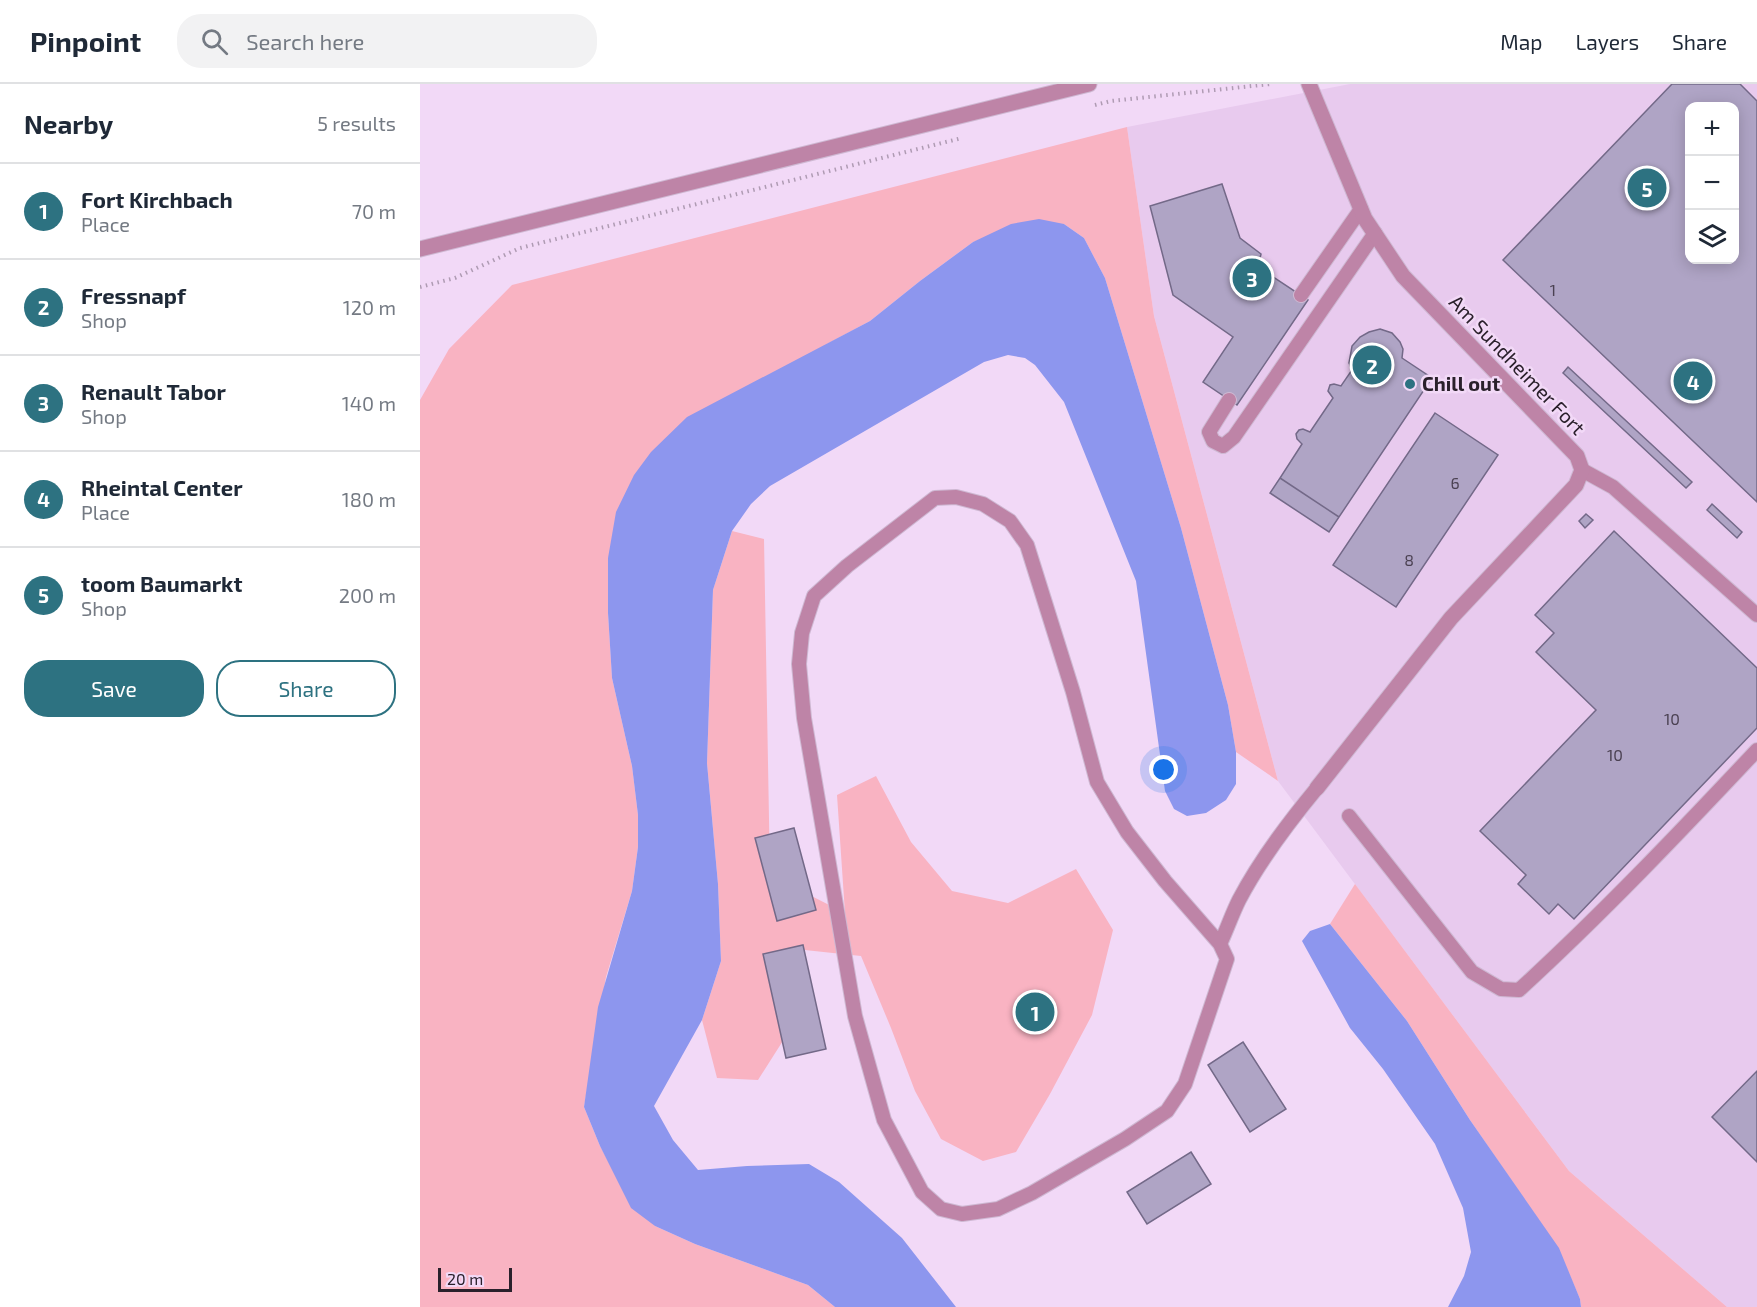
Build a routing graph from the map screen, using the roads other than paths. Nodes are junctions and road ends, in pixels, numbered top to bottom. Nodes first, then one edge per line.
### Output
1 (1089, 84) edge
2 (1309, 84) edge
3 (1361, 209) junction
4 (1375, 233) junction
5 (420, 249) edge
6 (1301, 295) dead end
7 (1229, 399) dead end
8 (1582, 470) junction
9 (1757, 615) edge
10 (1757, 750) edge
11 (1317, 788) joint
12 (1349, 816) dead end
13 (1220, 944) junction

1 - 5 street
2 - 3 street, Am Sundheimer Fort
3 - 4 street, Am Sundheimer Fort
3 - 6 lane
4 - 7 lane
4 - 8 street, Am Sundheimer Fort
8 - 9 lane
8 - 11 street
10 - 12 lane
11 - 13 lane
13 - 13 lane

